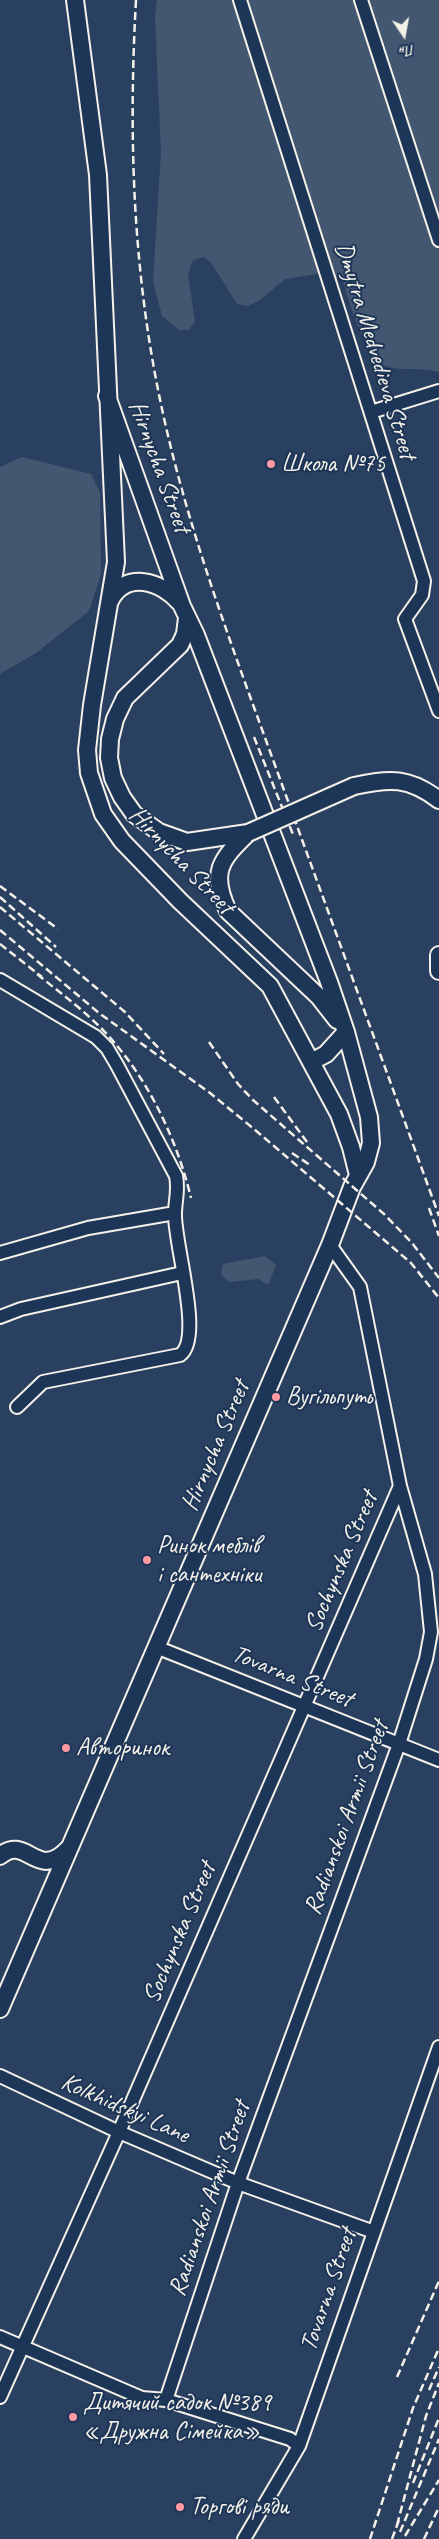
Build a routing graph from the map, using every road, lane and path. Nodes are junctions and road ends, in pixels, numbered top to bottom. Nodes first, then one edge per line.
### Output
1 (75, 0) edge
2 (240, 0) edge
3 (361, 0) edge
4 (439, 240) edge
5 (439, 391) edge
6 (107, 396) junction
7 (371, 412) junction
8 (108, 606) junction
9 (185, 612) junction
10 (439, 710) edge
11 (439, 800) edge
12 (248, 833) junction
13 (439, 955) edge
14 (439, 971) edge
15 (0, 980) edge
16 (346, 1032) junction
17 (311, 1062) junction
18 (358, 1175) junction
19 (175, 1213) junction
20 (330, 1245) junction
21 (0, 1253) edge
22 (182, 1273) junction
23 (0, 1317) edge
24 (17, 1407) dead end
25 (400, 1486) junction
26 (156, 1647) junction
27 (304, 1706) junction
28 (399, 1744) junction
29 (439, 1760) edge
30 (70, 1847) junction
31 (0, 1856) edge
32 (41, 1860) junction
33 (52, 1888) junction
34 (0, 2009) edge
35 (439, 2047) edge
36 (0, 2076) edge
37 (119, 2132) junction
38 (238, 2183) junction
39 (374, 2232) junction
40 (0, 2337) edge
41 (22, 2347) junction
42 (0, 2397) edge
43 (166, 2400) junction
44 (298, 2446) junction
45 (244, 2539) edge

1 - 6 main road, Hirnycha Street
2 - 7 street, Dmytra Medvedieva Street
3 - 4 street
5 - 7 street
6 - 8 main road, Hirnycha Street
6 - 9 main road, Hirnycha Street
7 - 10 street, Dmytra Medvedieva Street
8 - 9 main road
8 - 17 main road, Hirnycha Street
9 - 12 main road
9 - 16 main road, Hirnycha Street
11 - 12 main road, bridge
12 - 16 main road
13 - 14 main road
15 - 19 street
16 - 17 main road
16 - 18 main road, Hirnycha Street
17 - 18 main road, Hirnycha Street
18 - 20 main road, Hirnycha Street
19 - 21 street
19 - 22 street
20 - 25 street, Radianskoi Armii Street
20 - 26 main road, Hirnycha Street
22 - 23 street
22 - 24 street
25 - 27 street, Sochynska Street
25 - 28 street, Radianskoi Armii Street
26 - 27 street, Tovarna Street
26 - 30 main road, Hirnycha Street
27 - 28 street, Tovarna Street
27 - 37 street, Sochynska Street
28 - 29 street, Tovarna Street
28 - 38 street, Radianskoi Armii Street
30 - 32 main road
30 - 33 main road, Hirnycha Street
31 - 32 main road
32 - 33 main road
33 - 34 main road, Hirnycha Street
35 - 39 street, Tovarna Street
36 - 37 street, Kolkhidskyi Lane
37 - 38 street, Kolkhidskyi Lane
37 - 41 street, Sochynska Street
38 - 39 street, Kolkhidskyi Lane
38 - 43 street, Radianskoi Armii Street
39 - 44 street, Tovarna Street
40 - 41 street
41 - 42 street, Sochynska Street
41 - 43 street
43 - 44 street
44 - 45 street, Tovarna Street

